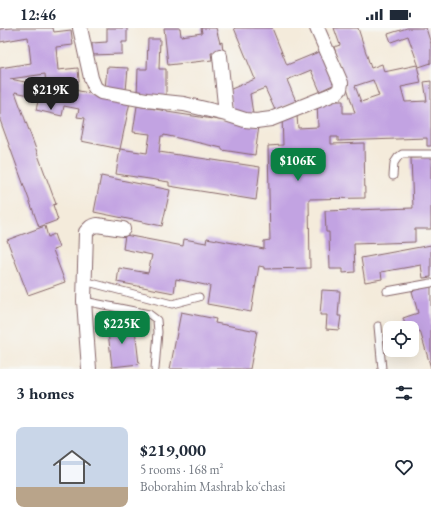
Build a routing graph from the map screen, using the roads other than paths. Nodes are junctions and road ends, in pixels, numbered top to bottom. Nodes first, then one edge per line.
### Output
1 (80, 28) edge
2 (318, 28) edge
3 (220, 56) dead end
4 (226, 114) junction
5 (431, 154) edge
6 (393, 176) dead end
7 (123, 229) dead end
8 (84, 281) junction
9 (431, 283) edge
10 (387, 291) dead end
11 (199, 298) dead end
12 (84, 301) junction
13 (378, 326) dead end
14 (88, 369) edge
15 (155, 369) edge
16 (382, 369) edge

1 - 4 street
2 - 4 street
3 - 4 street
5 - 6 lane
7 - 8 street
8 - 11 lane
8 - 12 street
9 - 10 lane
12 - 14 street
12 - 15 lane
13 - 16 lane

